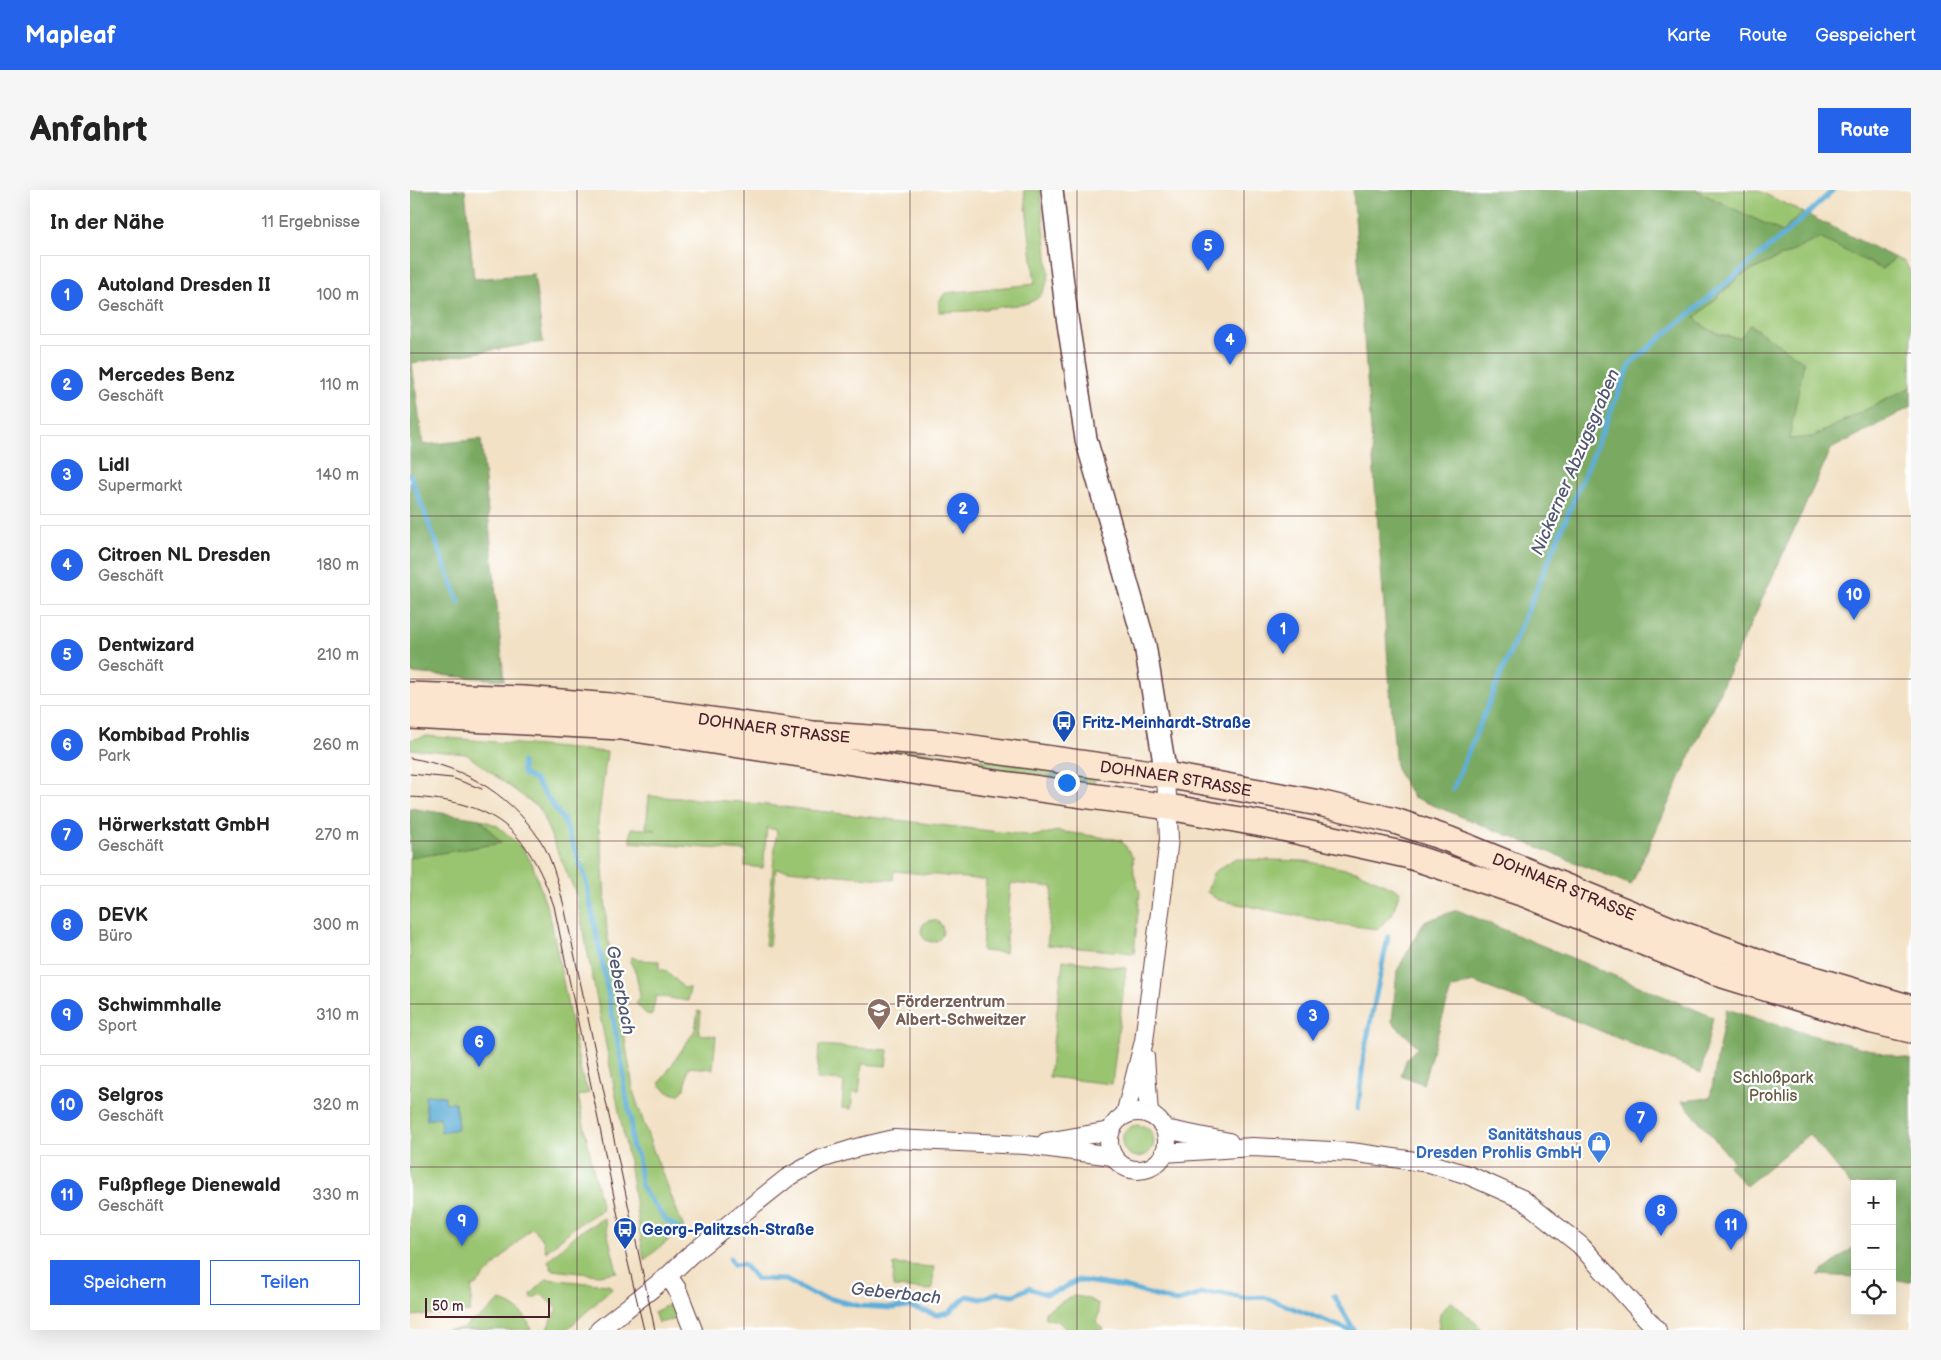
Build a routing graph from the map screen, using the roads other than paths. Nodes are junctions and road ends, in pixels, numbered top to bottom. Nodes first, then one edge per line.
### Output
1 (1052, 190) edge
2 (410, 695) edge
3 (410, 716) edge
4 (1166, 775) junction
5 (1169, 807) junction
6 (1911, 1008) edge
7 (1911, 1030) edge
8 (1144, 1041) junction
9 (1149, 1114) junction
10 (1124, 1115) junction
11 (1165, 1129) junction
12 (1110, 1131) junction
13 (1026, 1145) junction
14 (1252, 1147) junction
15 (1164, 1153) junction
16 (1112, 1156) junction
17 (668, 1276) junction
18 (605, 1328) edge
19 (692, 1330) edge
20 (1657, 1330) edge

1 - 4 street
2 - 4 main road, DOHNAER STRASSE
3 - 5 main road, DOHNAER STRASSE
4 - 5 street
4 - 6 main road, DOHNAER STRASSE
5 - 7 main road, DOHNAER STRASSE
5 - 8 street
8 - 9 street
8 - 10 street
9 - 10 street
9 - 11 street
10 - 12 street
11 - 14 street
11 - 15 street
12 - 13 street
12 - 16 street
13 - 16 street
13 - 17 street
14 - 15 street
14 - 20 street
15 - 16 street
17 - 18 street
17 - 19 street

